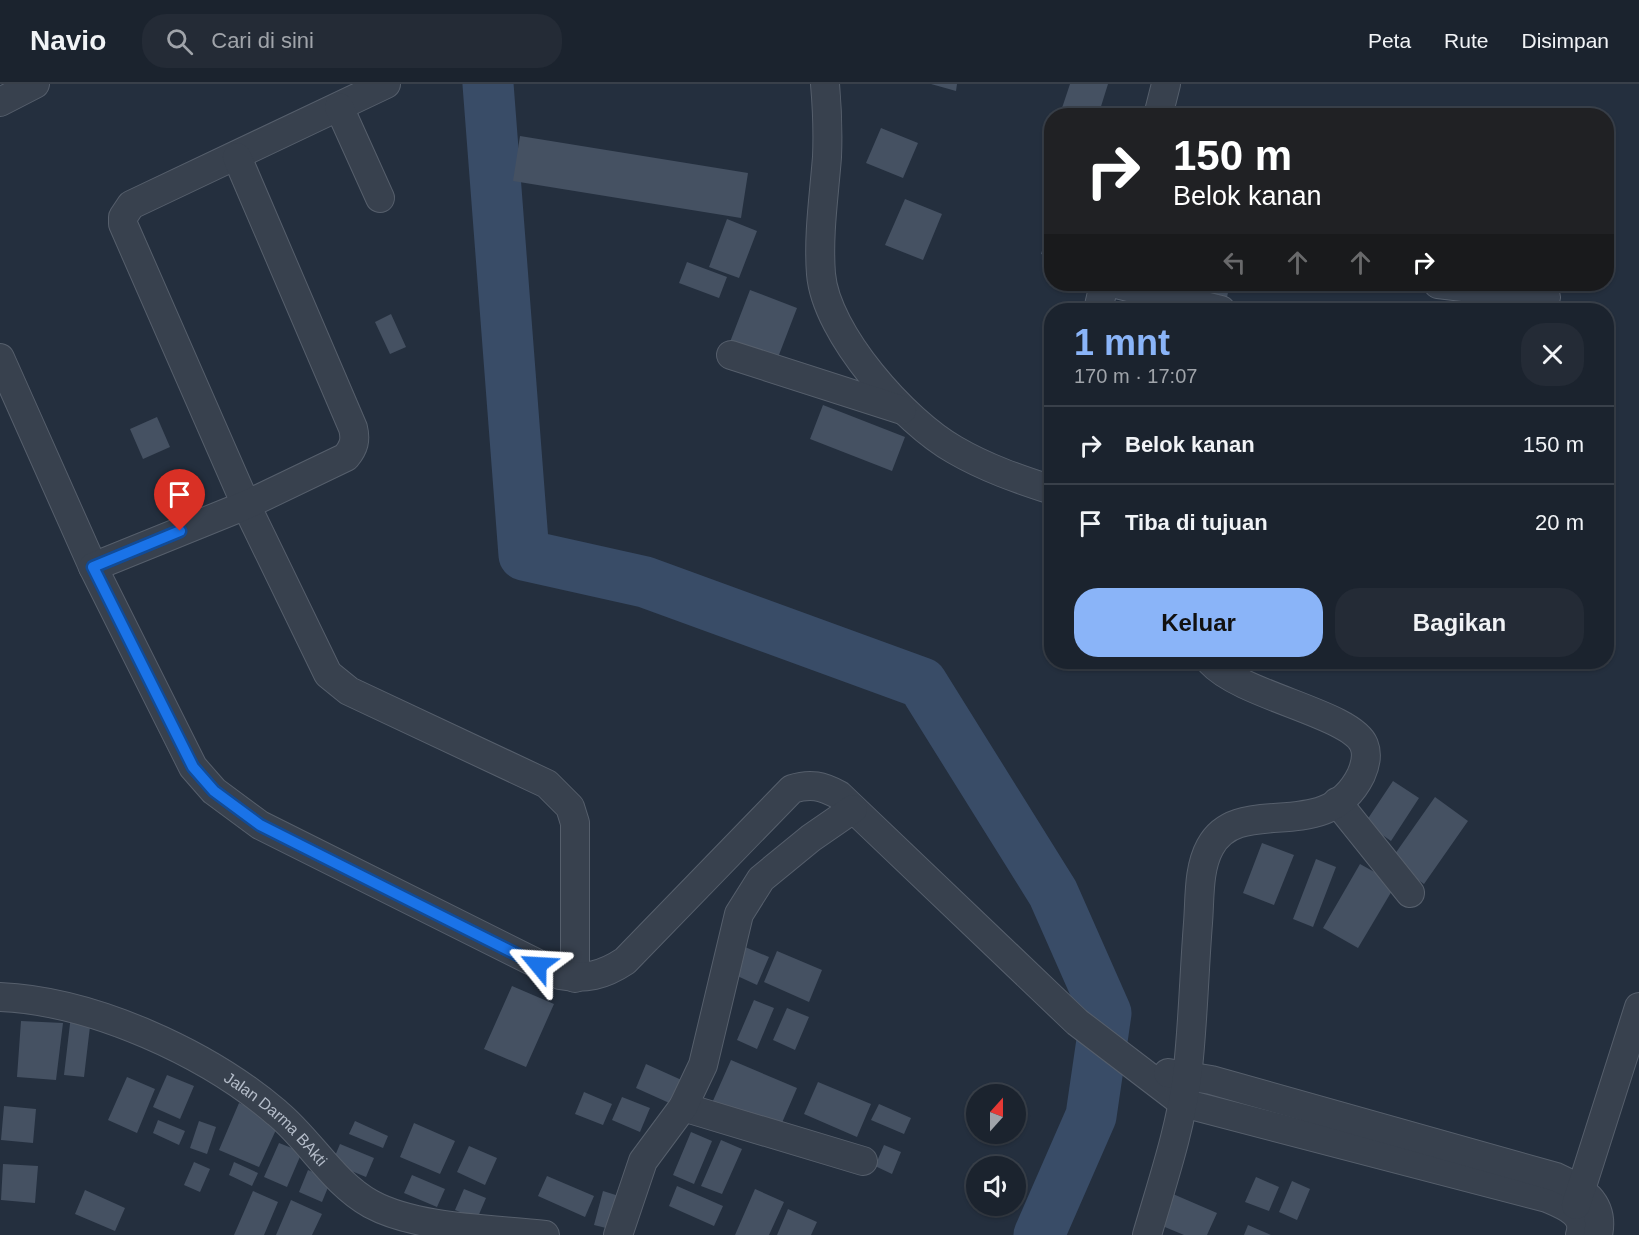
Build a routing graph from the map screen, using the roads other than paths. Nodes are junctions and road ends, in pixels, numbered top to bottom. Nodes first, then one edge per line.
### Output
1 (35, 84) edge
2 (386, 84) edge
3 (825, 84) edge
4 (1166, 84) edge
5 (0, 102) edge
6 (339, 106) junction
7 (1160, 108) edge
8 (237, 157) junction
9 (380, 198) dead end
10 (1144, 291) edge
11 (1496, 291) edge
12 (1546, 297) edge
13 (1193, 303) edge
14 (731, 355) dead end
15 (0, 358) edge
16 (904, 411) junction
17 (1044, 487) edge
18 (246, 505) junction
19 (93, 567) junction
20 (1221, 669) edge
21 (1337, 802) junction
22 (853, 809) junction
23 (1410, 893) dead end
24 (575, 978) junction
25 (0, 997) edge
26 (1639, 1007) edge
27 (1129, 1064) junction
28 (1187, 1075) junction
29 (1183, 1103) junction
30 (682, 1107) junction
31 (863, 1161) dead end
32 (1579, 1212) edge
33 (545, 1235) edge
34 (618, 1235) edge
35 (1147, 1235) edge
36 (1598, 1235) edge

1 - 5 street
2 - 6 street
3 - 16 street
4 - 7 street
6 - 8 street
6 - 9 street
8 - 18 street
8 - 18 street
10 - 13 street
11 - 12 street
14 - 16 street
15 - 19 street
16 - 17 street
18 - 19 street
18 - 24 street
19 - 24 street
20 - 21 street
21 - 23 street
21 - 28 street
22 - 24 street
22 - 27 street
22 - 30 street
25 - 33 street, Jalan Darma BAkti
26 - 32 street
27 - 28 street
27 - 29 street
28 - 29 street
28 - 32 street
29 - 32 street
29 - 35 street
30 - 31 street
30 - 34 street
32 - 36 street

